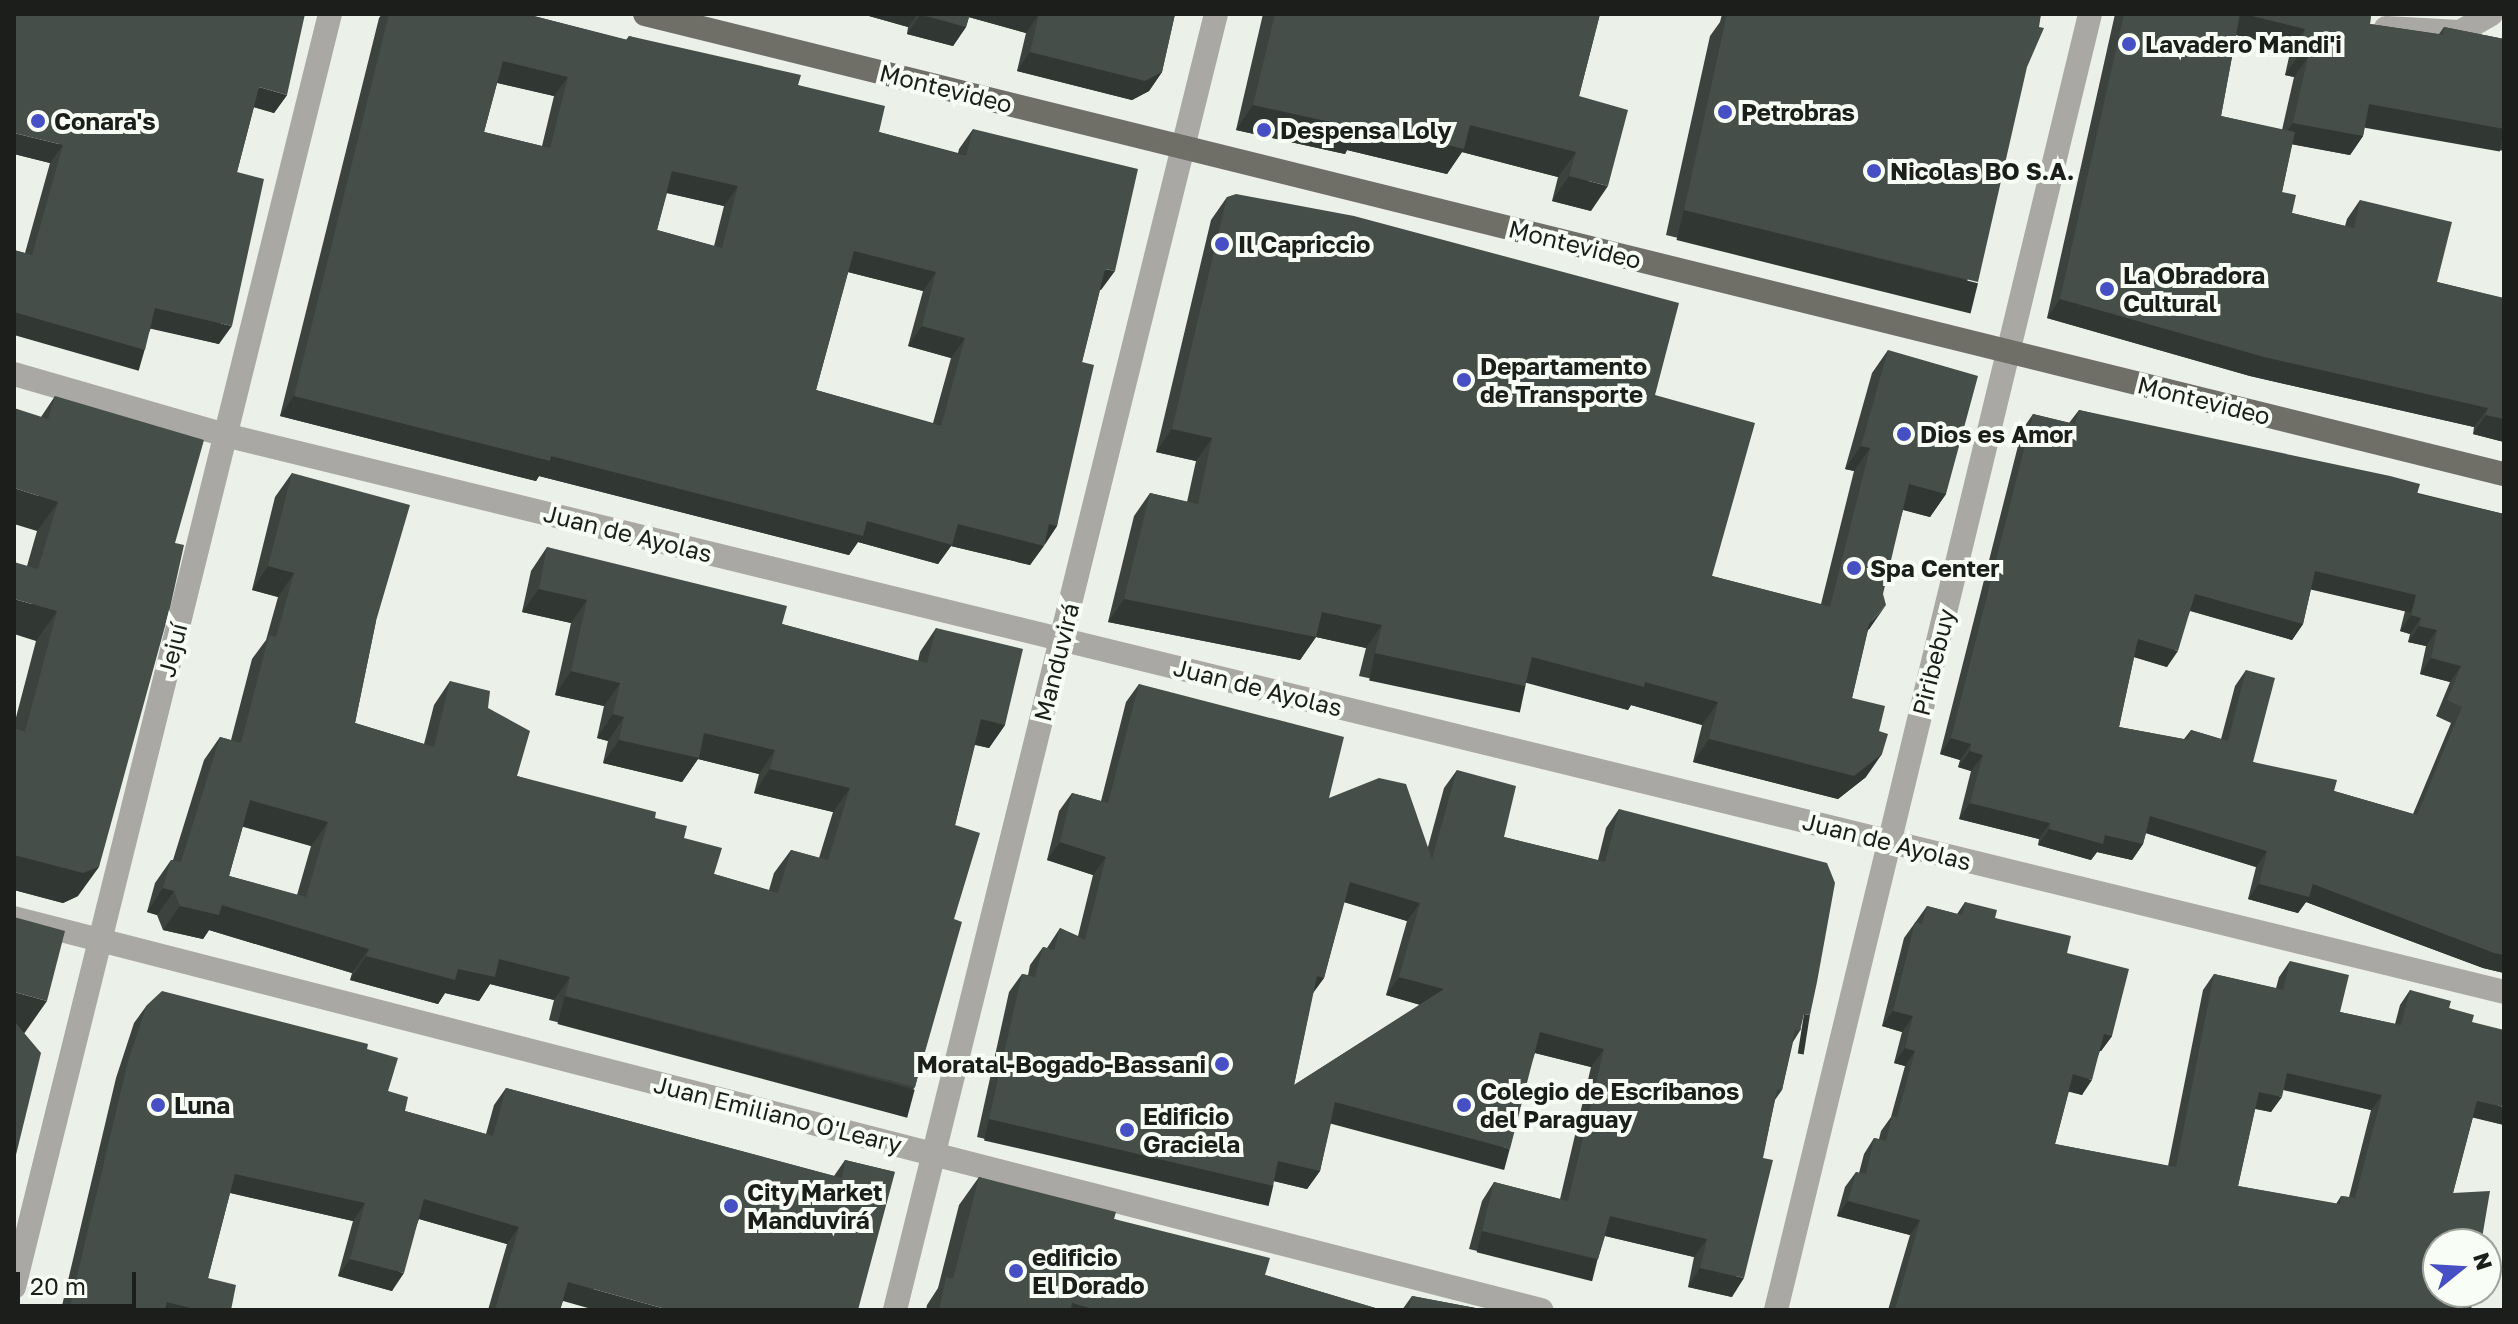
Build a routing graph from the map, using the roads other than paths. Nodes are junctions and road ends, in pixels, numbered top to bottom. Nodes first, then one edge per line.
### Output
1 (330, 14) edge
2 (645, 14) edge
3 (1216, 14) edge
4 (2090, 14) edge
5 (2491, 14) edge
6 (2386, 28) edge
7 (1183, 147) junction
8 (2008, 351) junction
9 (14, 374) edge
10 (225, 435) junction
11 (2504, 474) edge
12 (1062, 639) junction
13 (1889, 842) junction
14 (14, 918) edge
15 (100, 940) junction
16 (2504, 992) edge
17 (934, 1154) junction
18 (14, 1287) edge
19 (895, 1310) edge
20 (1541, 1310) edge
21 (1776, 1310) edge

1 - 10 street, Jejuí
2 - 7 main road, Montevideo
3 - 7 street, Manduvirá
4 - 8 street, Piribebuy
5 - 6 street
7 - 8 main road, Montevideo
7 - 12 street, Manduvirá
8 - 11 main road, Montevideo
8 - 13 street, Piribebuy
9 - 10 street, Juan de Ayolas
10 - 12 street, Juan de Ayolas
10 - 15 street, Jejuí
12 - 13 street, Juan de Ayolas
12 - 17 street, Manduvirá
13 - 16 street, Juan de Ayolas
13 - 21 street, Piribebuy
14 - 15 street, Juan Emiliano O'Leary
15 - 17 street, Juan Emiliano O'Leary
15 - 18 street, Jejuí
17 - 19 street, Manduvirá
17 - 20 street, Juan Emiliano O'Leary

